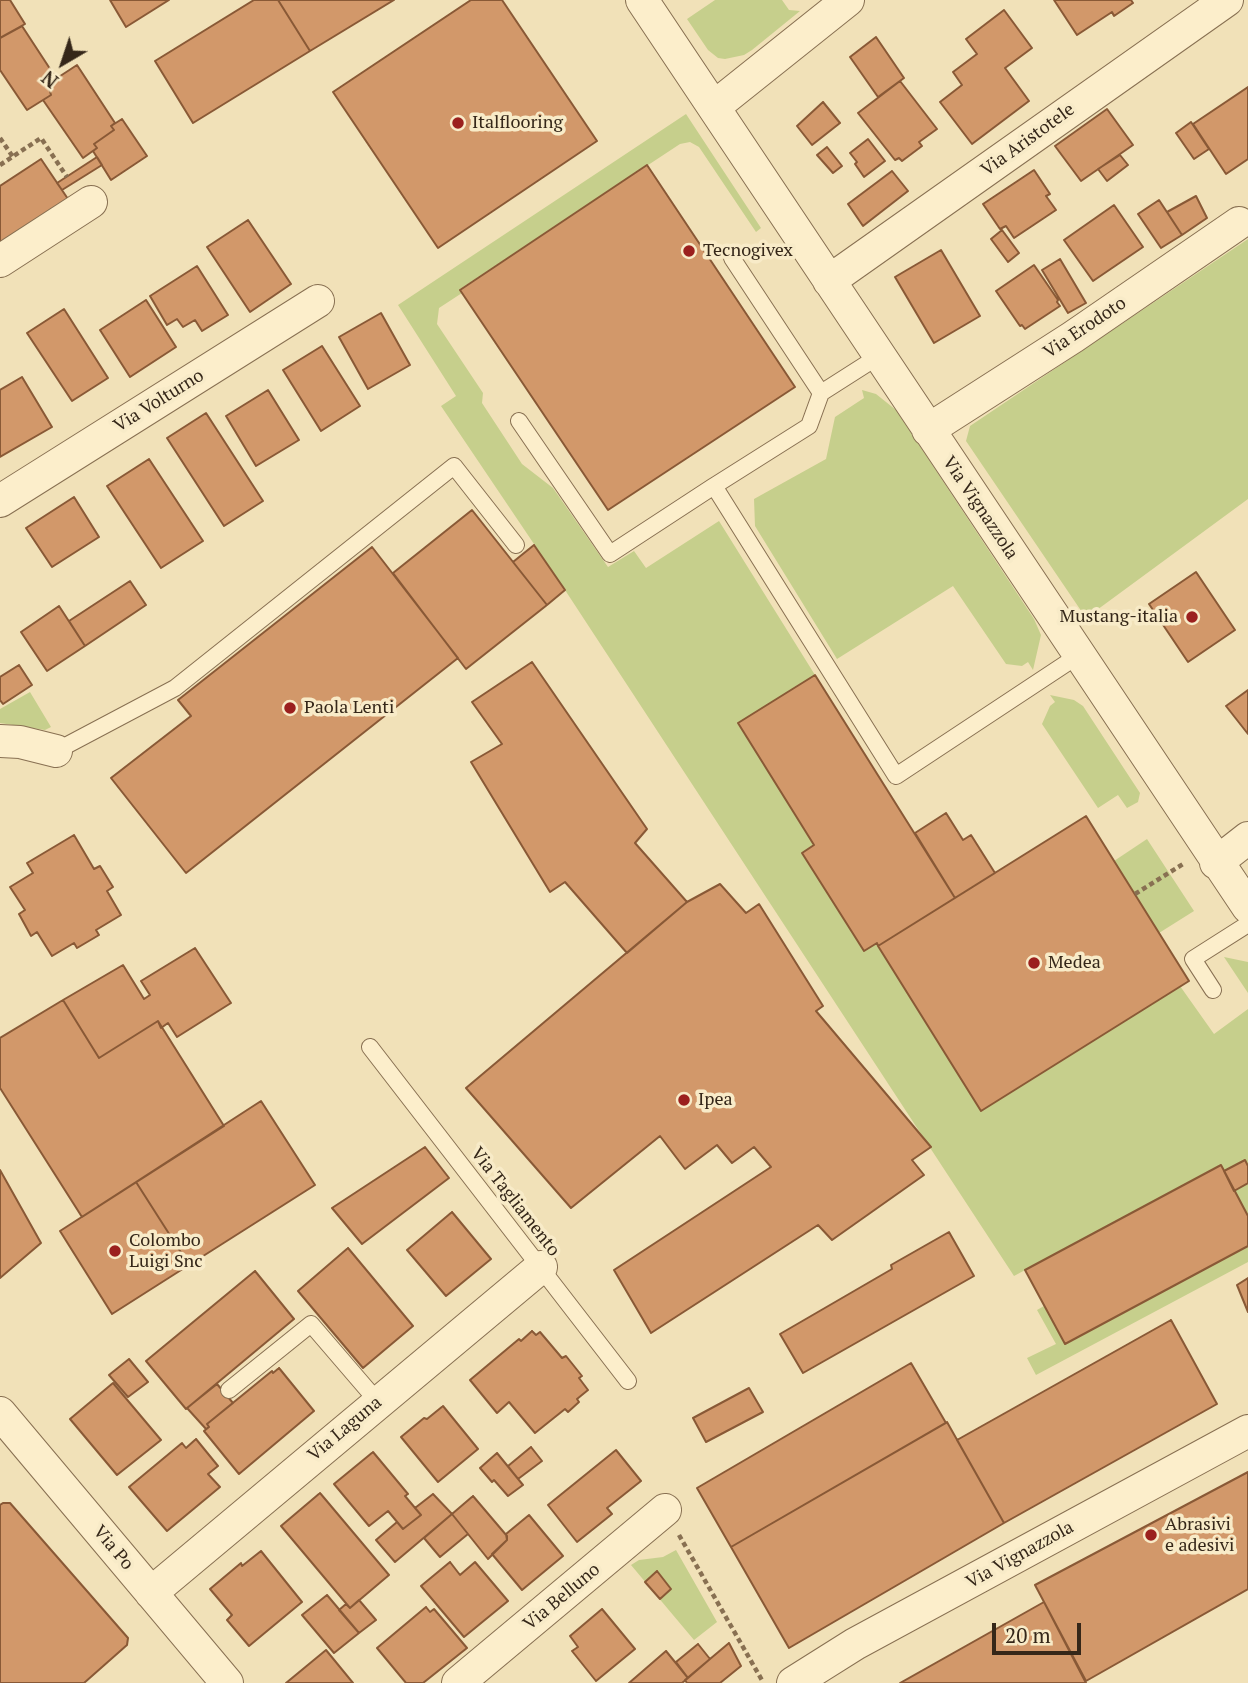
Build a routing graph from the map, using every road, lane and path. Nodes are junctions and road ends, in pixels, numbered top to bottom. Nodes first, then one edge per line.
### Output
1 (642, 0) edge
2 (848, 0) edge
3 (1227, 0) edge
4 (714, 107) junction
5 (0, 138) edge
6 (13, 157) junction
7 (0, 165) edge
8 (66, 177) dead end
9 (91, 202) dead end
10 (1239, 223) dead end
11 (733, 258) dead end
12 (0, 261) edge
13 (830, 281) junction
14 (318, 300) dead end
15 (879, 356) junction
16 (821, 393) junction
17 (519, 421) dead end
18 (928, 430) junction
19 (714, 486) junction
20 (0, 501) edge
21 (516, 545) dead end
22 (1079, 655) junction
23 (0, 741) edge
24 (56, 751) joint
25 (1248, 838) edge
26 (1203, 861) junction
27 (1135, 894) dead end
28 (1248, 907) edge
29 (1248, 923) edge
30 (1213, 990) dead end
31 (370, 1047) dead end
32 (541, 1267) junction
33 (628, 1381) dead end
34 (229, 1390) dead end
35 (378, 1402) junction
36 (0, 1413) edge
37 (1248, 1431) edge
38 (666, 1510) joint
39 (151, 1593) junction
40 (227, 1683) edge
41 (458, 1683) edge
42 (764, 1683) edge
43 (793, 1683) edge

1 - 4 street, Via Vignazzola
2 - 4 street
3 - 13 street, Via Aristotele
4 - 13 street, Via Vignazzola
5 - 6 path
6 - 7 path
6 - 8 path
9 - 12 street
10 - 18 street, Via Erodoto
11 - 16 lane
13 - 15 street, Via Vignazzola
14 - 20 street, Via Volturno
15 - 16 lane
15 - 18 street, Via Vignazzola
16 - 19 lane
17 - 19 lane
18 - 22 street, Via Vignazzola
19 - 22 lane
21 - 24 lane
22 - 26 street, Via Vignazzola
23 - 24 street
25 - 26 street
26 - 27 path
26 - 28 street, Via Vignazzola
29 - 30 lane
31 - 32 lane, Via Tagliamento
32 - 33 lane, Via Tagliamento
32 - 35 street, Via Laguna
34 - 35 lane
35 - 39 street, Via Laguna
36 - 39 street, Via Po
37 - 43 street, Via Vignazzola
38 - 41 street, Via Belluno
38 - 42 path
39 - 40 street, Via Po

